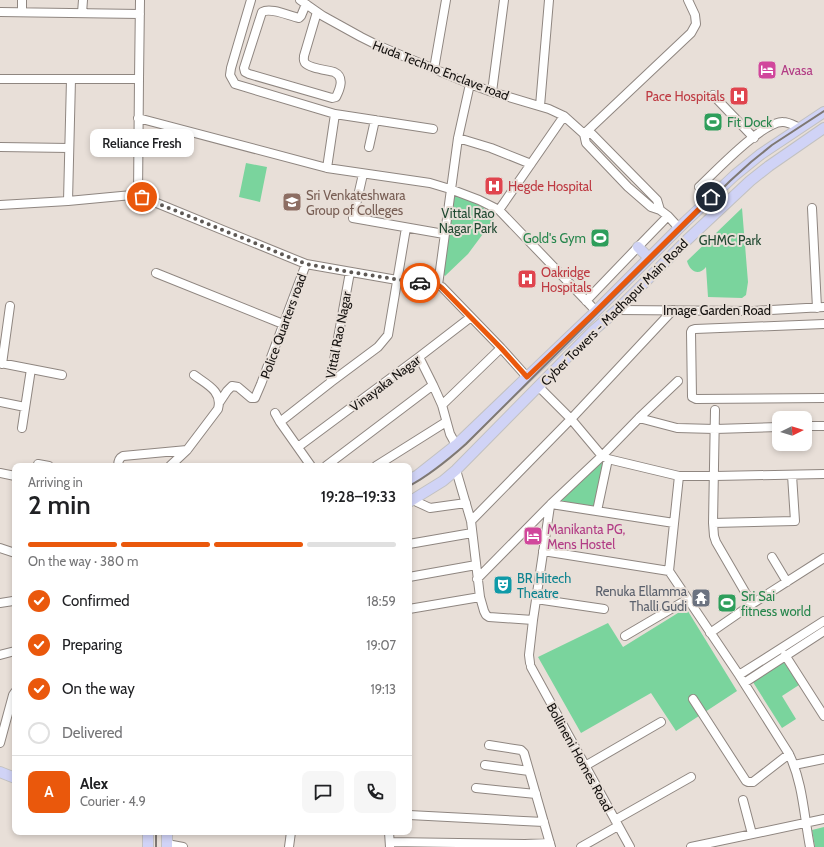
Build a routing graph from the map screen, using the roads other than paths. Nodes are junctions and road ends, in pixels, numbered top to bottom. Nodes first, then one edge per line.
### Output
1 (22, 0) edge
2 (84, 0) edge
3 (140, 0) edge
4 (251, 0) edge
5 (446, 0) edge
6 (504, 0) edge
7 (549, 0) edge
8 (688, 0) edge
9 (303, 2) edge
10 (0, 12) edge
11 (22, 12) junction
12 (317, 12) junction
13 (82, 13) junction
14 (140, 14) junction
15 (301, 16) junction
16 (314, 23) junction
17 (434, 69) junction
18 (0, 79) edge
19 (71, 79) junction
20 (138, 79) junction
21 (470, 84) junction
22 (492, 92) junction
23 (714, 96) dead end
24 (540, 106) junction
25 (824, 112) edge
26 (336, 114) junction
27 (564, 116) junction
28 (138, 118) junction
29 (374, 120) junction
30 (800, 128) junction
31 (824, 128) edge
32 (433, 129) dead end
33 (584, 134) junction
34 (458, 138) junction
35 (754, 138) junction
36 (0, 147) edge
37 (369, 147) dead end
38 (69, 148) junction
39 (761, 154) junction
40 (531, 164) junction
41 (769, 166) junction
42 (327, 168) junction
43 (743, 169) junction
44 (363, 174) junction
45 (750, 181) junction
46 (699, 187) dead end
47 (450, 189) junction
48 (138, 196) junction
49 (68, 201) junction
50 (0, 205) edge
51 (812, 208) dead end
52 (499, 210) junction
53 (668, 216) junction
54 (406, 228) junction
55 (679, 228) junction
56 (444, 234) junction
57 (638, 247) junction
58 (649, 258) junction
59 (306, 264) junction
60 (350, 272) junction
61 (156, 273) dead end
62 (397, 280) junction
63 (438, 285) junction
64 (586, 301) junction
65 (10, 306) dead end
66 (821, 307) edge
67 (617, 310) junction
68 (673, 310) junction
69 (596, 311) junction
70 (471, 317) junction
71 (283, 324) junction
72 (824, 324) edge
73 (501, 348) junction
74 (419, 357) junction
75 (1, 363) edge
76 (31, 369) junction
77 (62, 375) dead end
78 (194, 375) dead end
79 (527, 377) junction
80 (331, 382) junction
81 (678, 382) dead end
82 (433, 385) junction
83 (539, 387) junction
84 (824, 398) edge
85 (0, 402) edge
86 (219, 403) junction
87 (442, 405) junction
88 (25, 407) junction
89 (715, 410) dead end
90 (275, 413) dead end
91 (639, 418) junction
92 (571, 419) junction
93 (280, 422) junction
94 (446, 422) junction
95 (812, 426) edge
96 (824, 426) edge
97 (772, 427) edge
98 (22, 428) dead end
99 (715, 429) junction
100 (456, 445) junction
101 (298, 447) junction
102 (187, 450) junction
103 (605, 457) junction
104 (118, 463) edge
105 (173, 463) edge
106 (309, 463) edge
107 (330, 463) edge
108 (381, 463) edge
109 (456, 470) junction
110 (0, 473) edge
111 (824, 474) edge
112 (12, 475) edge
113 (792, 475) junction
114 (679, 476) junction
115 (715, 476) junction
116 (412, 478) edge
117 (412, 501) edge
118 (466, 503) junction
119 (550, 505) junction
120 (597, 511) junction
121 (471, 522) junction
122 (674, 523) junction
123 (713, 524) junction
124 (472, 533) junction
125 (412, 543) edge
126 (0, 548) edge
127 (543, 551) junction
128 (12, 552) edge
129 (772, 557) dead end
130 (824, 558) edge
131 (476, 565) junction
132 (669, 571) junction
133 (412, 576) edge
134 (477, 579) junction
135 (787, 582) junction
136 (480, 597) junction
137 (536, 599) junction
138 (688, 599) junction
139 (12, 602) edge
140 (0, 603) edge
141 (752, 604) junction
142 (412, 608) edge
143 (604, 609) dead end
144 (533, 620) junction
145 (824, 621) edge
146 (824, 631) edge
147 (710, 633) junction
148 (625, 636) dead end
149 (12, 652) edge
150 (0, 655) edge
151 (785, 655) junction
152 (739, 675) junction
153 (744, 683) junction
154 (12, 699) edge
155 (693, 699) dead end
156 (824, 716) edge
157 (661, 722) dead end
158 (0, 743) edge
159 (490, 745) dead end
160 (789, 754) junction
161 (824, 759) edge
162 (485, 765) dead end
163 (794, 765) junction
164 (585, 766) junction
165 (529, 771) junction
166 (0, 772) edge
167 (12, 777) edge
168 (691, 777) dead end
169 (0, 780) edge
170 (12, 784) edge
171 (476, 788) dead end
172 (536, 794) junction
173 (743, 800) dead end
174 (412, 815) edge
175 (824, 819) edge
176 (544, 822) junction
177 (616, 823) junction
178 (805, 823) junction
179 (752, 834) junction
180 (148, 835) edge
181 (167, 835) edge
182 (291, 835) edge
183 (389, 835) edge
184 (390, 845) edge
185 (550, 845) edge
186 (167, 846) edge
187 (148, 847) edge
188 (183, 847) edge
189 (289, 847) edge
190 (582, 847) edge
191 (630, 847) edge
192 (691, 847) edge
193 (810, 847) edge

1 - 11 street
2 - 13 street
3 - 14 street
4 - 26 street
5 - 17 street
6 - 22 street
7 - 24 street
8 - 33 street
9 - 12 street, Huda Techno Enclave road
9 - 15 street
10 - 11 street
11 - 13 street
12 - 16 street
12 - 17 street, Huda Techno Enclave road
13 - 14 street
14 - 20 street
15 - 16 street
15 - 16 street
17 - 21 street, Huda Techno Enclave road
18 - 19 street
19 - 20 street
19 - 38 street
20 - 28 street
21 - 22 street, Huda Techno Enclave road
21 - 34 street
22 - 24 street, Huda Techno Enclave road
23 - 35 street
24 - 27 street, Huda Techno Enclave road
25 - 30 main road, Cyber Towers - Madhapur Main Road
26 - 29 street
26 - 42 street
27 - 33 street, Huda Techno Enclave road
27 - 40 street
28 - 42 street
28 - 48 street
29 - 32 street
29 - 37 street
30 - 35 street
30 - 39 main road, Cyber Towers - Madhapur Main Road
31 - 41 main road, Cyber Towers - Madhapur Main Road
33 - 53 street, Huda Techno Enclave road
34 - 40 street
34 - 47 street
35 - 46 street
36 - 38 street
38 - 49 street
39 - 41 main road
39 - 43 main road, Cyber Towers - Madhapur Main Road
40 - 52 street
41 - 45 main road, Cyber Towers - Madhapur Main Road
42 - 44 street
43 - 45 main road
43 - 55 main road, Cyber Towers - Madhapur Main Road
44 - 47 street
44 - 54 street
45 - 67 main road, Cyber Towers - Madhapur Main Road
47 - 52 street
47 - 56 street
48 - 49 street
48 - 59 street
49 - 50 street
51 - 66 street, Image Garden Road
52 - 64 street
53 - 55 street, Huda Techno Enclave road
53 - 57 street
54 - 56 street
54 - 62 street
55 - 58 main road, Cyber Towers - Madhapur Main Road
56 - 63 street
57 - 58 main road
57 - 64 street
58 - 69 main road, Cyber Towers - Madhapur Main Road
59 - 60 street
59 - 71 street, Police Quarters road
60 - 62 street
60 - 80 street, Vittal Rao Nagar
61 - 71 street
62 - 63 street
62 - 80 street
63 - 70 street
64 - 69 street
65 - 75 street
66 - 68 street, Image Garden Road
67 - 68 street, Image Garden Road
67 - 83 main road, Cyber Towers - Madhapur Main Road
68 - 92 street
69 - 79 main road, Cyber Towers - Madhapur Main Road
70 - 73 street
70 - 74 street, Vinayaka Nagar
71 - 86 street, Police Quarters road
72 - 84 street
73 - 79 street
73 - 87 street
74 - 82 street
74 - 101 street, Vinayaka Nagar
75 - 76 street
76 - 77 street
76 - 88 street
78 - 86 street
79 - 100 main road, Cyber Towers - Madhapur Main Road
80 - 93 street, Vittal Rao Nagar
81 - 91 street
82 - 87 street
82 - 107 street
83 - 92 street
83 - 109 main road, Cyber Towers - Madhapur Main Road
85 - 88 street
86 - 102 street
87 - 94 street
88 - 98 street
89 - 99 street
90 - 93 street
91 - 99 street
91 - 103 street
92 - 103 street
92 - 121 street
93 - 101 street
94 - 100 street
94 - 108 street
95 - 96 street
97 - 99 street
99 - 115 street
100 - 116 main road, Cyber Towers - Madhapur Main Road
101 - 106 street
102 - 104 street
102 - 105 street
103 - 114 street
103 - 119 street
103 - 120 street
109 - 117 main road, Cyber Towers - Madhapur Main Road
109 - 118 street
110 - 112 street
111 - 113 street
113 - 115 street
113 - 123 street
114 - 115 street
114 - 122 street
115 - 123 street
117 - 118 street
118 - 121 street
119 - 120 street
119 - 127 street
119 - 134 street
120 - 122 street
121 - 124 street
122 - 132 street
123 - 141 street
124 - 125 street
124 - 131 street
126 - 128 street
127 - 132 street
127 - 137 street
129 - 135 street
130 - 135 street
131 - 133 street
131 - 134 street
132 - 138 street
134 - 136 street
135 - 141 street
136 - 142 street
136 - 144 street
137 - 143 street
137 - 144 street
138 - 147 street
138 - 148 street
139 - 140 street
141 - 147 street
144 - 164 street, Bollineni Homes Road
145 - 152 street
146 - 151 street
147 - 152 street
149 - 150 street
151 - 153 street
151 - 156 street
152 - 153 street
153 - 160 street
154 - 158 street
155 - 160 street
157 - 164 street
159 - 165 street
160 - 163 street
161 - 163 street
162 - 165 street
163 - 178 street
164 - 177 street, Bollineni Homes Road
165 - 172 street
166 - 167 main road
168 - 177 street
169 - 170 main road
171 - 172 street
172 - 176 street
173 - 179 street
174 - 176 street
175 - 178 street
176 - 185 street
177 - 190 street
177 - 191 street, Bollineni Homes Road
178 - 179 street
178 - 193 street
179 - 192 street
180 - 187 main road
181 - 186 main road
182 - 189 street
183 - 184 street
184 - 185 street
186 - 188 street

